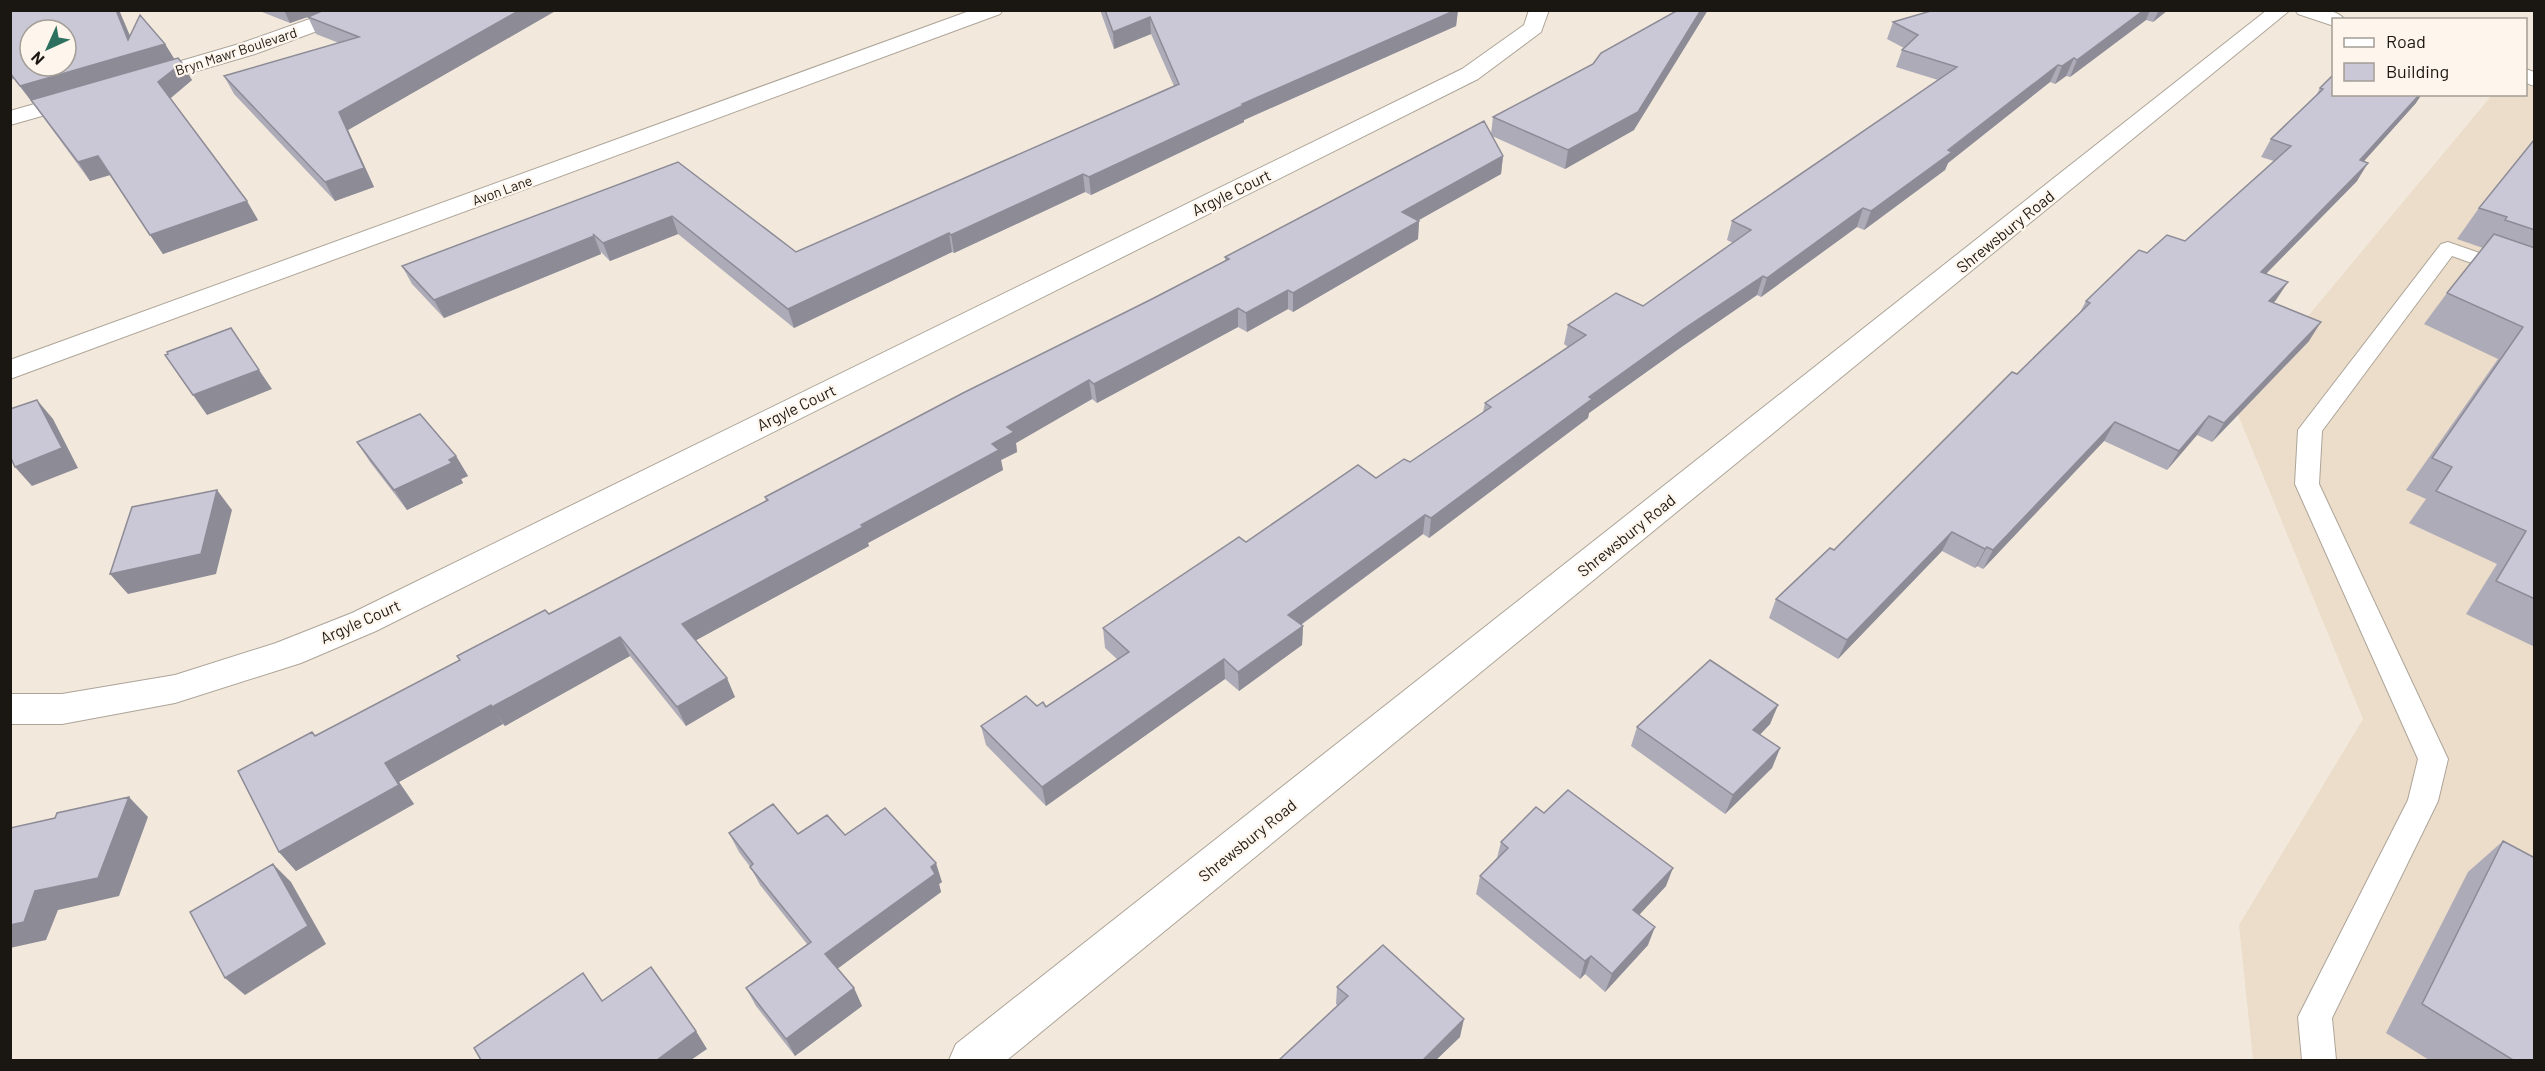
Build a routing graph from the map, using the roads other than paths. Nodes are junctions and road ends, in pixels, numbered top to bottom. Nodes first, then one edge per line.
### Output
1 (356, 10) edge
2 (993, 10) edge
3 (1539, 10) edge
4 (2280, 10) edge
5 (2305, 10) edge
6 (2332, 19) edge
7 (123, 85) edge
8 (101, 92) edge
9 (10, 118) edge
10 (2535, 279) edge
11 (10, 370) edge
12 (10, 709) edge
13 (972, 1060) edge
14 (2319, 1060) edge

1 - 7 street, Bryn Mawr Boulevard
2 - 11 street, Avon Lane
3 - 12 street, Argyle Court
4 - 13 street, Shrewsbury Road
5 - 6 street
8 - 9 street
10 - 14 lane

